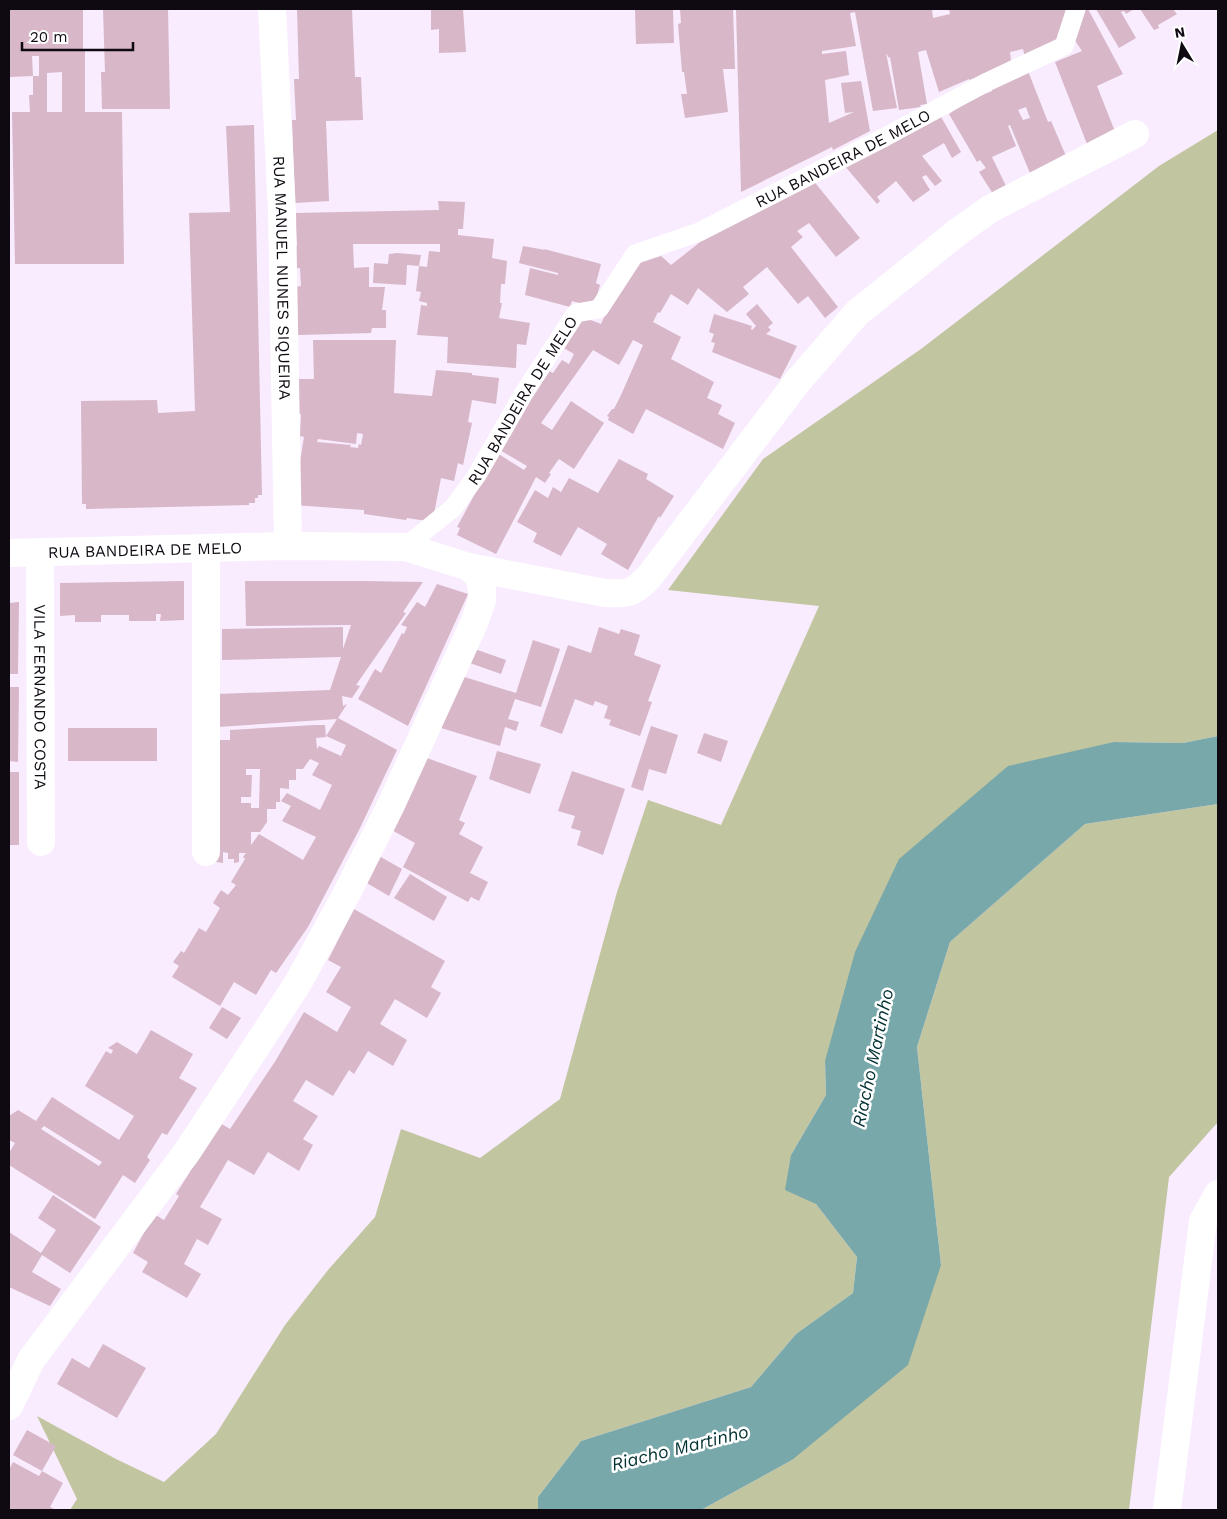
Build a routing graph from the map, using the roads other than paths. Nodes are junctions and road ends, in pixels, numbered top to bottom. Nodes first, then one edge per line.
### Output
1 (272, 9) edge
2 (1076, 9) edge
3 (1135, 134) dead end
4 (288, 546) junction
5 (405, 547) junction
6 (206, 548) junction
7 (40, 552) junction
8 (9, 553) edge
9 (469, 567) junction
10 (41, 842) dead end
11 (206, 852) dead end
12 (1218, 1194) edge
13 (9, 1406) edge
14 (1167, 1510) edge

1 - 4 street, RUA MANUEL NUNES SIQUEIRA
2 - 5 lane, RUA BANDEIRA DE MELO
3 - 9 street
4 - 5 street, RUA BANDEIRA DE MELO
4 - 6 street, RUA BANDEIRA DE MELO
5 - 9 street
6 - 7 street, RUA BANDEIRA DE MELO
6 - 11 street
7 - 8 street, RUA BANDEIRA DE MELO
7 - 10 street, VILA FERNANDO COSTA
9 - 13 street
12 - 14 street

